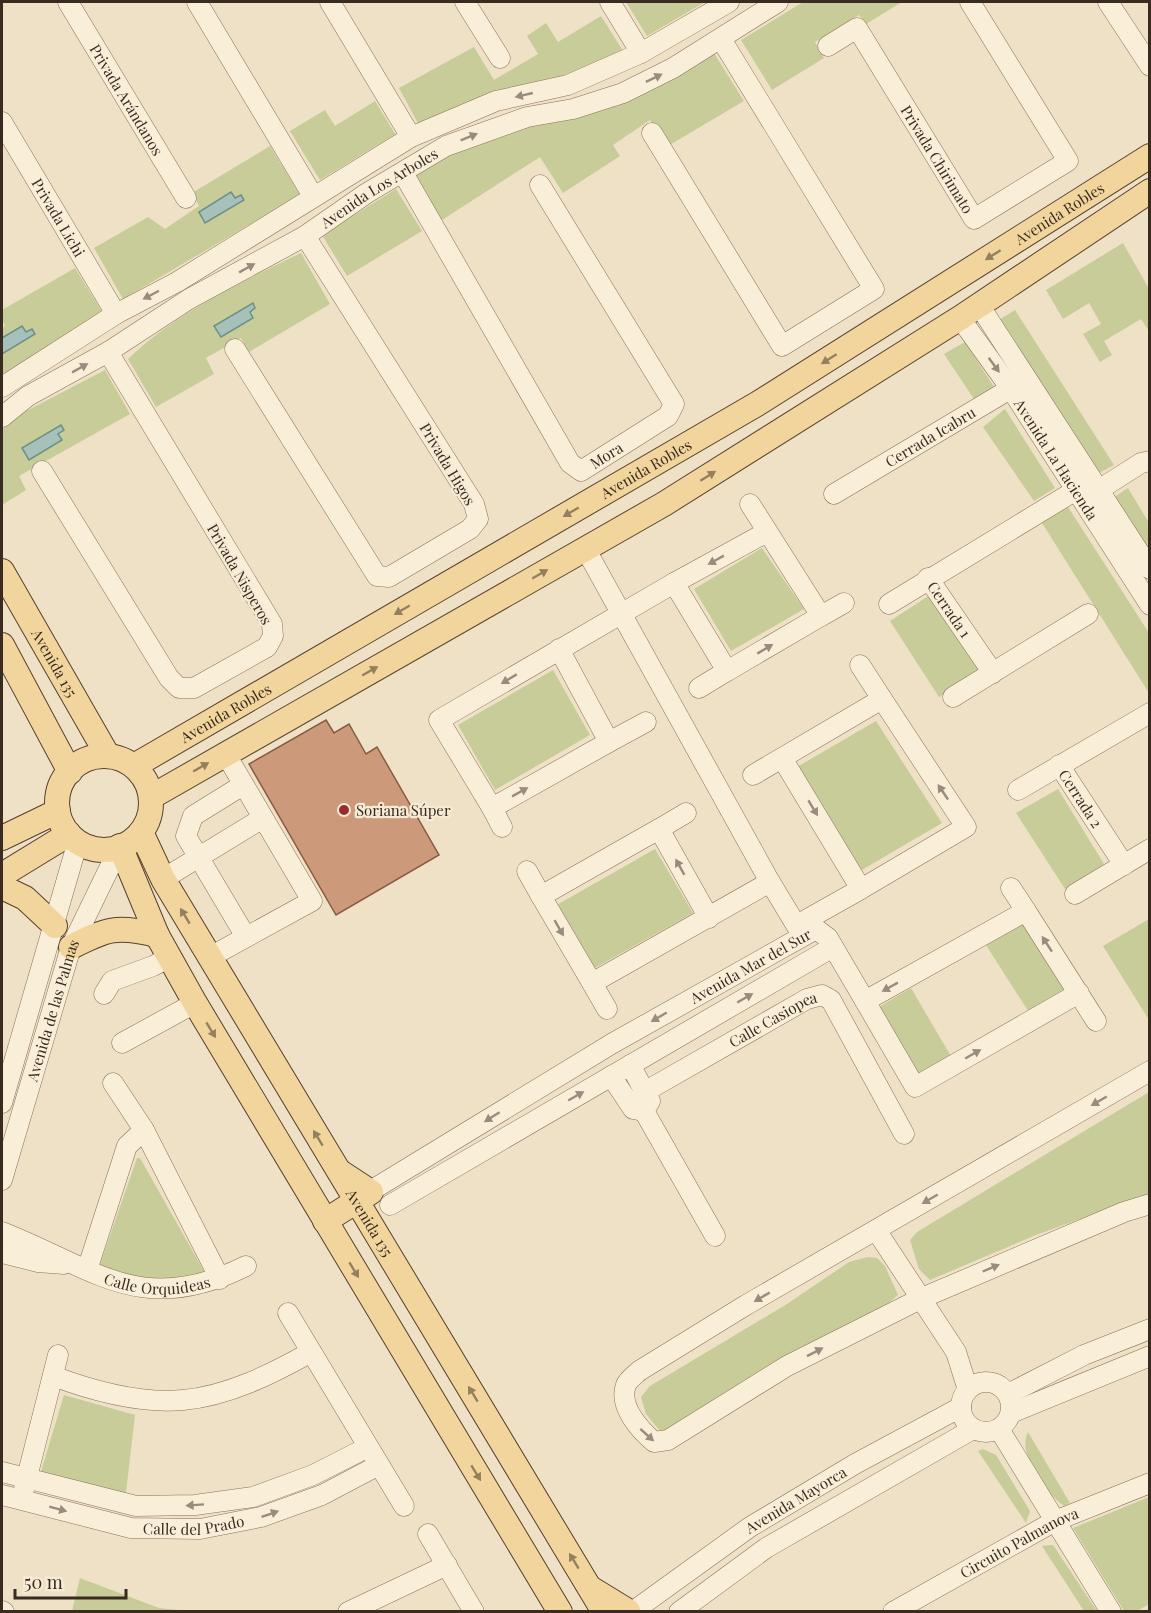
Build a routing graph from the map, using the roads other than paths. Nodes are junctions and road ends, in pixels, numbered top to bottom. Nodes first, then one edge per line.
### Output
1 (68, 2) edge
2 (197, 2) edge
3 (330, 2) edge
4 (465, 2) edge
5 (610, 2) edge
6 (729, 2) edge
7 (778, 2) edge
8 (970, 2) edge
9 (1108, 2) edge
10 (721, 39) junction
11 (828, 45) dead end
12 (642, 53) junction
13 (500, 58) dead end
14 (1149, 66) edge
15 (568, 85) junction
16 (573, 109) junction
17 (2, 122) edge
18 (652, 133) dead end
19 (411, 137) junction
20 (1149, 156) edge
21 (355, 172) junction
22 (403, 173) junction
23 (540, 185) dead end
24 (1149, 191) edge
25 (367, 193) junction
26 (313, 196) junction
27 (186, 198) dead end
28 (305, 236) junction
29 (177, 282) junction
30 (189, 299) junction
31 (970, 311) junction
32 (116, 314) junction
33 (235, 349) dead end
34 (108, 352) junction
35 (1019, 383) junction
36 (2, 386) edge
37 (8, 411) edge
38 (1149, 461) edge
39 (42, 471) dead end
40 (1086, 491) junction
41 (834, 494) dead end
42 (750, 504) dead end
43 (767, 532) junction
44 (585, 548) junction
45 (1149, 569) edge
46 (2, 571) edge
47 (928, 578) junction
48 (674, 583) junction
49 (844, 603) dead end
50 (889, 604) dead end
51 (1149, 605) edge
52 (621, 612) junction
53 (1088, 614) dead end
54 (821, 616) junction
55 (2, 645) edge
56 (559, 649) junction
57 (860, 665) dead end
58 (727, 672) junction
59 (993, 673) junction
60 (699, 688) dead end
61 (953, 697) dead end
62 (882, 699) junction
63 (79, 705) junction
64 (1149, 713) edge
65 (43, 722) junction
66 (646, 722) dead end
67 (609, 742) junction
68 (225, 753) junction
69 (108, 756) junction
70 (782, 758) junction
71 (1059, 765) junction
72 (134, 766) junction
73 (70, 771) junction
74 (753, 775) dead end
75 (243, 785) junction
76 (1018, 790) dead end
77 (151, 797) junction
78 (492, 808) junction
79 (58, 811) junction
80 (686, 813) dead end
81 (263, 818) junction
82 (502, 827) dead end
83 (659, 829) junction
84 (141, 832) junction
85 (74, 837) junction
86 (2, 838) edge
87 (120, 846) junction
88 (1149, 849) edge
89 (200, 857) junction
90 (1124, 865) junction
91 (527, 871) dead end
92 (2, 875) edge
93 (163, 879) junction
94 (770, 882) junction
95 (2, 887) edge
96 (1011, 888) dead end
97 (861, 889) junction
98 (1075, 894) dead end
99 (541, 896) junction
100 (1026, 910) junction
101 (709, 918) junction
102 (55, 926) junction
103 (799, 930) junction
104 (157, 935) junction
105 (246, 937) junction
106 (833, 946) junction
107 (205, 949) junction
108 (68, 956) junction
109 (170, 957) junction
110 (45, 958) junction
111 (592, 984) junction
112 (35, 993) junction
113 (1078, 993) junction
114 (104, 994) dead end
115 (56, 998) junction
116 (865, 1001) junction
117 (195, 1003) junction
118 (607, 1009) dead end
119 (1096, 1021) dead end
120 (122, 1043) dead end
121 (588, 1058) junction
122 (630, 1065) junction
123 (1149, 1071) edge
124 (606, 1079) junction
125 (113, 1083) dead end
126 (645, 1101) junction
127 (2, 1103) edge
128 (144, 1130) junction
129 (904, 1134) dead end
130 (2, 1180) edge
131 (374, 1202) junction
132 (1149, 1204) edge
133 (330, 1229) junction
134 (876, 1230) junction
135 (2, 1232) edge
136 (715, 1236) dead end
137 (2, 1253) edge
138 (246, 1266) dead end
139 (78, 1267) junction
140 (220, 1279) junction
141 (922, 1298) junction
142 (288, 1312) dead end
143 (1149, 1329) edge
144 (311, 1352) junction
145 (956, 1352) junction
146 (58, 1355) dead end
147 (1149, 1356) edge
148 (53, 1376) junction
149 (990, 1382) junction
150 (964, 1398) junction
151 (1010, 1403) junction
152 (973, 1429) junction
153 (999, 1429) junction
154 (368, 1447) junction
155 (379, 1465) junction
156 (2, 1472) edge
157 (26, 1478) junction
158 (1149, 1483) edge
159 (2, 1495) edge
160 (23, 1499) junction
161 (404, 1506) dead end
162 (1055, 1521) junction
163 (429, 1534) dead end
164 (447, 1565) junction
165 (590, 1588) junction
166 (640, 1610) edge
167 (348, 1611) edge
168 (474, 1611) edge
169 (560, 1611) edge
170 (604, 1611) edge
171 (679, 1611) edge
172 (893, 1611) edge
173 (1111, 1611) edge

1 - 27 street, Privada Arándanos
2 - 26 street
3 - 19 street
4 - 13 street
5 - 12 street
6 - 12 street, Avenida Los Arboles
7 - 10 street, Avenida Los Arboles
8 - 11 street, Privada Chirimato
9 - 14 street
16 -> 10 street, Avenida Los Arboles
10 - 18 street
12 - 15 street, Avenida Los Arboles
15 - 16 street
15 -> 19 street, Avenida Los Arboles
22 -> 16 street, Avenida Los Arboles
17 - 32 street, Privada Lichi
19 - 21 street, Avenida Los Arboles
20 -> 72 main road, Avenida Robles
21 - 25 street
21 - 26 street, Avenida Los Arboles
22 - 23 street, Mora
22 - 25 street, Avenida Los Arboles
24 - 31 main road, Avenida Robles
25 - 28 street, Avenida Los Arboles
26 - 29 street, Avenida Los Arboles
30 -> 28 street, Avenida Los Arboles
28 - 33 street, Privada Higos
29 - 30 street
29 -> 32 street, Avenida Los Arboles
30 - 34 street, Avenida Los Arboles
31 - 35 street, Avenida La Hacienda
44 -> 31 main road, Avenida Robles
32 - 36 street, Avenida Los Arboles
37 -> 34 street, Avenida Los Arboles
34 - 39 street, Privada Nisperos
35 - 40 street, Avenida La Hacienda
35 - 41 street, Cerrada Icabru
36 - 37 street
38 - 40 street, Cerrada 1
40 - 45 street
40 - 47 street, Cerrada 1
40 - 51 street, Avenida La Hacienda
42 - 43 street
43 -> 48 street
43 - 54 street
44 - 52 street
68 -> 44 main road, Avenida Robles
46 - 63 main road, Avenida 135
47 - 50 street
47 - 59 street, Cerrada 1
48 - 52 street
48 - 58 street
49 - 54 street
52 - 56 street
52 - 94 street
53 - 59 street
58 -> 54 street
55 - 65 main road
56 - 67 street
56 -> 78 street
57 - 62 street
58 - 60 street
59 - 61 street
62 - 70 street
97 -> 62 street
63 - 65 main road
63 - 69 main road, Avenida 135
64 - 71 street, Cerrada 2
65 - 73 main road
66 - 67 street
78 -> 67 street
68 - 75 street
77 -> 68 main road, Avenida Robles
69 - 72 main road
69 - 73 main road
70 - 74 street
70 -> 97 street
71 - 76 street
71 - 90 street, Cerrada 2
72 - 77 main road
73 - 79 main road
75 - 81 street
75 - 89 street
77 - 84 main road
78 - 82 street
79 - 85 main road
79 - 86 main road
80 - 83 street
81 - 89 street
81 - 105 street
83 - 99 street
101 -> 83 street
84 - 87 main road
84 - 93 main road, Avenida 135
85 - 87 main road
85 - 92 main road
85 - 102 street, Avenida de las Palmas
87 - 104 main road
87 - 108 street, Avenida de las Palmas
88 - 90 street
89 - 93 street
89 - 105 street
90 - 98 street
91 - 99 street
107 -> 93 main road, Avenida 135
94 - 101 street
94 - 103 street
95 - 102 main road
96 - 100 street
97 - 103 street
99 -> 111 street
113 -> 100 street
100 -> 116 street
101 - 111 street
102 - 110 street, Avenida de las Palmas
103 - 106 street, Avenida Mar del Sur
103 -> 121 street, Avenida Mar del Sur
104 - 108 main road
104 - 109 main road
105 - 107 street
106 - 116 street
122 -> 106 street, Avenida Mar del Sur
107 - 109 main road
131 -> 107 main road, Avenida 135
108 - 110 street
108 - 115 street, Avenida de las Palmas
109 - 114 street
109 - 117 main road
110 - 112 street, Avenida de las Palmas
111 - 118 street
112 - 115 street
112 - 127 street, Avenida de las Palmas
116 -> 113 street
113 - 119 street
115 - 130 street, Avenida de las Palmas
117 - 120 street
117 -> 133 main road
121 - 124 street
121 -> 131 street, Avenida Mar del Sur
122 - 124 street, Avenida Mar del Sur
122 - 126 street
123 -> 134 street
124 - 126 street
131 -> 124 street, Avenida Mar del Sur
125 - 128 street
126 - 129 street, Calle Casiopea
126 - 136 street
128 - 139 street
128 - 140 street
131 - 133 main road
165 -> 131 main road, Avenida 135
141 -> 132 street
133 -> 169 main road
134 - 141 street
134 -> 141 street
135 - 139 street, Calle Orquideas
137 - 139 street, Calle Orquideas
138 - 140 street, Calle Orquideas
139 - 140 street, Calle Orquideas
141 - 145 street
142 - 144 street
143 - 151 street
144 - 148 street
144 - 154 street
145 - 149 street
145 - 150 street
146 - 148 street
147 - 151 street
148 - 157 street
149 - 150 street
149 - 151 street
150 - 152 street
150 - 166 street, Avenida Mayorca
151 - 153 street
152 - 153 street
152 - 171 street, Avenida Mayorca
153 - 162 street
154 - 155 street
154 -> 157 street, Calle del Prado
160 -> 155 street, Calle del Prado
155 - 161 street
156 - 157 street, Calle del Prado
157 - 160 street
158 - 162 street, Circuito Palmanova
159 - 160 street, Calle del Prado
162 - 172 street, Circuito Palmanova
162 - 173 street
163 - 164 street
164 - 167 street
164 - 168 street
165 - 166 main road
165 - 170 main road, Avenida 135

